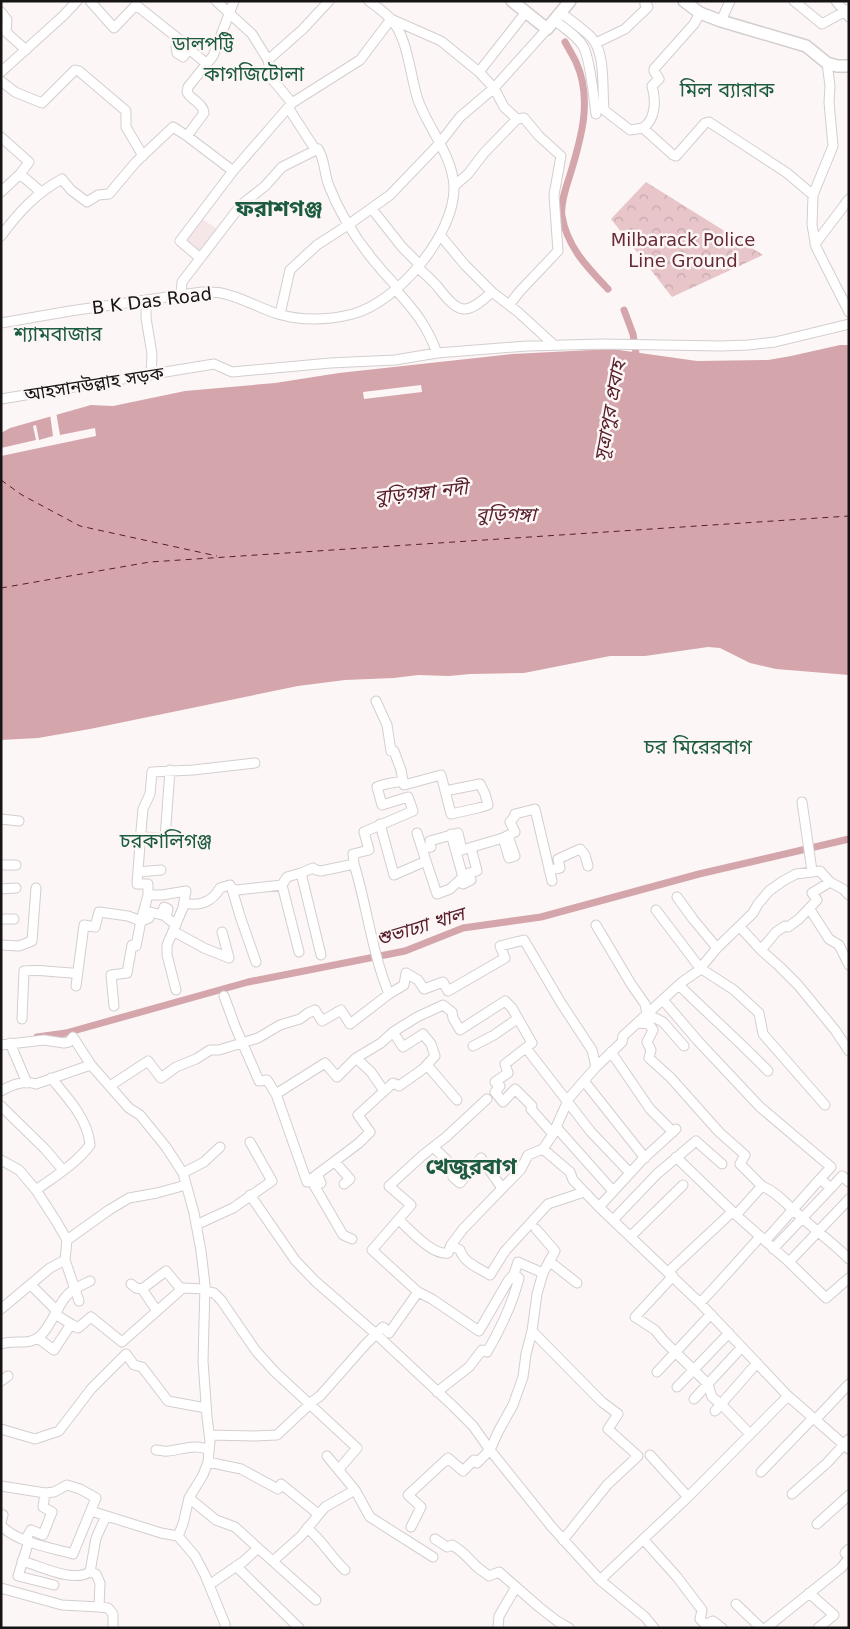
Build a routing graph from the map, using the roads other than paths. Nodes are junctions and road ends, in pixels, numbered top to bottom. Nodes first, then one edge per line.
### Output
1 (77, 1) edge
2 (90, 1) edge
3 (216, 1) edge
4 (234, 1) edge
5 (369, 1) edge
6 (512, 1) edge
7 (570, 1) edge
8 (647, 1) edge
9 (684, 1) edge
10 (730, 1) edge
11 (794, 1) edge
12 (836, 1) edge
13 (329, 2) edge
14 (1, 12) edge
15 (526, 12) junction
16 (847, 12) edge
17 (700, 13) junction
18 (231, 14) junction
19 (391, 19) junction
20 (554, 20) junction
21 (721, 21) junction
22 (596, 43) junction
23 (26, 50) junction
24 (268, 60) junction
25 (207, 64) junction
26 (838, 65) edge
27 (1, 72) edge
28 (479, 72) junction
29 (1, 81) edge
30 (494, 88) junction
31 (290, 106) junction
32 (596, 114) dead end
33 (517, 119) junction
34 (643, 128) junction
35 (188, 136) junction
36 (1, 137) edge
37 (439, 144) junction
38 (315, 149) junction
39 (143, 156) junction
40 (233, 171) junction
41 (20, 174) junction
42 (454, 186) junction
43 (1, 192) edge
44 (41, 192) junction
45 (813, 196) junction
46 (849, 198) edge
47 (372, 209) junction
48 (348, 225) junction
49 (440, 235) junction
50 (1, 236) edge
51 (815, 244) junction
52 (200, 258) junction
53 (418, 265) junction
54 (397, 289) junction
55 (492, 292) junction
56 (181, 294) junction
57 (146, 301) junction
58 (509, 305) junction
59 (849, 312) edge
60 (280, 314) junction
61 (1, 323) edge
62 (849, 324) edge
63 (554, 345) junction
64 (437, 353) junction
65 (151, 375) junction
66 (1, 399) edge
67 (376, 700) dead end
68 (255, 763) dead end
69 (170, 770) junction
70 (442, 780) junction
71 (403, 781) junction
72 (421, 786) dead end
73 (445, 791) junction
74 (803, 806) dead end
75 (1, 819) edge
76 (20, 821) dead end
77 (380, 824) junction
78 (417, 833) dead end
79 (451, 834) junction
80 (508, 836) junction
81 (141, 837) junction
82 (422, 848) junction
83 (471, 848) junction
84 (514, 856) dead end
85 (426, 861) junction
86 (354, 864) junction
87 (1, 865) edge
88 (16, 865) dead end
89 (588, 866) dead end
90 (811, 868) junction
91 (161, 870) dead end
92 (549, 870) junction
93 (138, 872) junction
94 (301, 873) junction
95 (462, 877) junction
96 (552, 880) dead end
97 (830, 882) junction
98 (282, 885) junction
99 (16, 888) dead end
100 (36, 888) dead end
101 (1, 889) edge
102 (232, 889) junction
103 (148, 895) junction
104 (849, 895) edge
105 (677, 897) dead end
106 (185, 904) junction
107 (808, 908) junction
108 (656, 910) dead end
109 (1, 919) edge
110 (14, 919) dead end
111 (141, 921) junction
112 (596, 925) dead end
113 (740, 927) junction
114 (173, 931) junction
115 (222, 932) dead end
116 (1, 945) edge
117 (717, 948) junction
118 (761, 950) junction
119 (299, 952) dead end
120 (321, 956) dead end
121 (256, 962) dead end
122 (849, 965) edge
123 (700, 968) junction
124 (77, 973) junction
125 (679, 985) junction
126 (76, 986) dead end
127 (176, 990) dead end
128 (389, 994) junction
129 (224, 996) dead end
130 (663, 1000) junction
131 (114, 1006) dead end
132 (647, 1014) junction
133 (22, 1019) dead end
134 (517, 1019) junction
135 (638, 1023) junction
136 (393, 1032) junction
137 (242, 1043) junction
138 (6, 1044) edge
139 (473, 1046) dead end
140 (684, 1046) dead end
141 (526, 1048) junction
142 (849, 1051) edge
143 (611, 1052) junction
144 (356, 1058) junction
145 (90, 1065) junction
146 (427, 1065) junction
147 (596, 1067) junction
148 (768, 1071) dead end
149 (52, 1078) junction
150 (584, 1081) junction
151 (28, 1083) junction
152 (110, 1086) junction
153 (2, 1090) edge
154 (384, 1091) junction
155 (276, 1094) junction
156 (487, 1099) dead end
157 (457, 1100) dead end
158 (568, 1101) junction
159 (825, 1105) dead end
160 (1, 1106) edge
161 (554, 1130) junction
162 (250, 1142) dead end
163 (220, 1147) dead end
164 (434, 1147) junction
165 (543, 1149) junction
166 (676, 1157) junction
167 (645, 1158) junction
168 (1, 1160) edge
169 (335, 1162) junction
170 (722, 1164) dead end
171 (63, 1170) junction
172 (183, 1173) junction
173 (630, 1173) junction
174 (820, 1179) junction
175 (309, 1181) junction
176 (849, 1182) edge
177 (321, 1183) dead end
178 (344, 1184) dead end
179 (683, 1184) dead end
180 (186, 1185) junction
181 (762, 1186) junction
182 (502, 1188) junction
183 (831, 1188) junction
184 (36, 1190) junction
185 (613, 1191) junction
186 (584, 1192) junction
187 (250, 1195) junction
188 (849, 1199) edge
189 (599, 1207) junction
190 (792, 1210) junction
191 (734, 1214) junction
192 (802, 1218) junction
193 (399, 1220) junction
194 (613, 1220) junction
195 (196, 1225) junction
196 (536, 1229) dead end
197 (818, 1232) junction
198 (632, 1236) junction
199 (352, 1239) dead end
200 (763, 1239) junction
201 (66, 1240) junction
202 (452, 1245) junction
203 (773, 1249) junction
204 (849, 1259) edge
205 (66, 1260) junction
206 (549, 1261) junction
207 (789, 1262) junction
208 (543, 1273) junction
209 (514, 1274) junction
210 (670, 1274) junction
211 (849, 1278) edge
212 (90, 1281) dead end
213 (577, 1283) dead end
214 (131, 1284) dead end
215 (31, 1286) junction
216 (74, 1289) junction
217 (142, 1289) junction
218 (182, 1289) junction
219 (204, 1290) junction
220 (418, 1292) junction
221 (79, 1301) dead end
222 (700, 1303) junction
223 (1, 1309) edge
224 (157, 1311) junction
225 (56, 1313) junction
226 (711, 1314) junction
227 (71, 1324) junction
228 (532, 1331) junction
229 (729, 1333) junction
230 (376, 1334) junction
231 (38, 1339) junction
232 (1, 1344) edge
233 (742, 1347) junction
234 (674, 1352) junction
235 (757, 1362) junction
236 (693, 1370) junction
237 (656, 1372) dead end
238 (708, 1384) junction
239 (849, 1384) edge
240 (677, 1387) dead end
241 (437, 1392) junction
242 (788, 1396) junction
243 (694, 1399) dead end
244 (310, 1403) junction
245 (721, 1404) junction
246 (206, 1408) junction
247 (715, 1411) dead end
248 (814, 1419) junction
249 (1, 1429) edge
250 (750, 1434) junction
251 (210, 1435) junction
252 (847, 1444) edge
253 (156, 1450) dead end
254 (208, 1450) junction
255 (490, 1450) junction
256 (650, 1455) dead end
257 (326, 1456) dead end
258 (208, 1462) junction
259 (339, 1470) junction
260 (761, 1472) dead end
261 (1, 1486) edge
262 (355, 1490) junction
263 (45, 1493) junction
264 (792, 1494) dead end
265 (849, 1495) edge
266 (688, 1497) junction
267 (189, 1498) junction
268 (92, 1510) junction
269 (1, 1514) edge
270 (318, 1514) junction
271 (106, 1516) junction
272 (1, 1523) edge
273 (817, 1524) dead end
274 (411, 1527) dead end
275 (307, 1528) junction
276 (178, 1536) junction
277 (643, 1539) junction
278 (27, 1540) junction
279 (435, 1540) dead end
280 (563, 1540) junction
281 (258, 1548) junction
282 (849, 1549) edge
283 (849, 1557) edge
284 (434, 1558) dead end
285 (22, 1561) junction
286 (273, 1561) junction
287 (236, 1566) junction
288 (345, 1570) dead end
289 (90, 1572) junction
290 (600, 1580) junction
291 (54, 1585) dead end
292 (210, 1585) junction
293 (516, 1587) junction
294 (1, 1588) edge
295 (809, 1593) junction
296 (316, 1600) dead end
297 (736, 1604) dead end
298 (99, 1608) junction
299 (499, 1616) junction
300 (113, 1628) edge
301 (225, 1628) edge
302 (299, 1628) edge
303 (493, 1628) edge
304 (498, 1628) edge
305 (569, 1628) edge
306 (654, 1628) edge
307 (722, 1628) edge
308 (761, 1628) edge
309 (766, 1628) edge
310 (818, 1628) edge

1 - 23 street
2 - 25 street
3 - 18 street
4 - 18 street
5 - 19 street
6 - 15 main road
7 - 20 main road
8 - 22 street
9 - 17 main road
10 - 21 street
11 - 16 street
12 - 16 street
13 - 24 street
14 - 23 street
15 - 20 main road
15 - 28 street
17 - 21 main road
17 - 34 street
18 - 24 street
18 - 25 street
19 - 28 street
19 - 31 street
19 - 37 street, B K Das Road
20 - 22 street
20 - 30 street
20 - 32 street
21 - 26 main road
22 - 34 street
23 - 27 street
24 - 31 street
25 - 35 street
26 - 45 street
28 - 30 street
29 - 39 street
30 - 33 street
30 - 37 street
31 - 38 street
31 - 40 street
33 - 42 street
33 - 58 street
34 - 45 street
35 - 39 street
35 - 40 street
36 - 41 street
37 - 42 street, B K Das Road
37 - 47 street
38 - 48 street
38 - 52 street
39 - 44 street
40 - 52 street
41 - 43 street
41 - 44 street
42 - 49 street, B K Das Road
44 - 50 street
45 - 51 street
46 - 51 street
47 - 48 street
47 - 53 street
48 - 54 street
48 - 60 street
49 - 53 street, B K Das Road
49 - 55 street
51 - 59 street
52 - 56 street
53 - 54 street, B K Das Road
53 - 55 street
54 - 60 street, B K Das Road
54 - 64 street
55 - 58 street
56 - 57 street, B K Das Road
56 - 60 street, B K Das Road
57 - 61 street, B K Das Road
57 - 65 street
58 - 63 street
62 - 63 street, আহসানউল্লাহ সড়ক
63 - 64 street, আহসানউল্লাহ সড়ক
64 - 65 street, আহসানউল্লাহ সড়ক
65 - 66 street, আহসানউল্লাহ সড়ক
67 - 71 street
68 - 69 street
69 - 81 street
69 - 81 street
70 - 71 street
70 - 72 street
70 - 73 street
71 - 77 street
73 - 73 street
74 - 90 street
75 - 76 street
77 - 85 street
77 - 86 street
78 - 82 street
79 - 82 street
79 - 83 street
79 - 95 street
80 - 83 street
80 - 84 street
80 - 92 street
81 - 93 street
82 - 85 street
83 - 95 street
85 - 95 street
86 - 94 street
86 - 128 street
87 - 88 street
89 - 92 street
90 - 97 street
90 - 113 street
91 - 93 street
92 - 96 street
93 - 103 street
94 - 98 street
94 - 120 street
97 - 104 street
97 - 107 street
98 - 102 street
98 - 119 street
99 - 101 street
100 - 116 street
102 - 106 street
102 - 121 street
103 - 106 street
103 - 111 street
105 - 117 street
106 - 111 street
106 - 114 street
107 - 118 street
107 - 122 street
108 - 123 street
109 - 110 street
111 - 124 street
111 - 131 street
112 - 132 street
113 - 117 street
113 - 118 street
114 - 115 street
114 - 127 street
117 - 123 street
118 - 142 street
123 - 125 street
123 - 159 street
124 - 126 street
124 - 133 street
125 - 130 street
125 - 148 street
128 - 137 street
128 - 147 street
129 - 137 street
130 - 132 street
130 - 174 street
132 - 135 street
132 - 140 street
134 - 136 street
134 - 139 street
134 - 141 street
135 - 143 street
135 - 181 street
136 - 144 street
136 - 146 street
137 - 152 street
137 - 155 street
138 - 145 street
138 - 151 street
141 - 158 street
141 - 161 street
143 - 147 street
143 - 167 street
144 - 154 street
144 - 155 street
145 - 149 street
145 - 152 street
146 - 154 street
146 - 157 street
147 - 150 street
149 - 151 street
149 - 171 street
150 - 158 street
150 - 167 street
151 - 153 street
152 - 172 street
154 - 169 street
155 - 175 street
156 - 164 street
158 - 161 street
158 - 173 street
160 - 171 street
161 - 165 street
161 - 185 street
162 - 187 street
163 - 172 street
164 - 182 street
164 - 193 street
165 - 182 street
165 - 186 street
166 - 170 street
166 - 191 street
166 - 194 street
167 - 173 street
168 - 184 street
169 - 175 street
169 - 178 street
171 - 184 street
172 - 180 street
173 - 185 street
174 - 183 street
174 - 190 street
175 - 177 street
175 - 199 street
176 - 183 street
179 - 198 street
180 - 195 street
180 - 201 street
181 - 190 street
181 - 191 street
182 - 202 street
183 - 192 street
184 - 201 street
185 - 189 street
186 - 189 street
186 - 202 street
187 - 195 street
187 - 230 street
188 - 197 street
189 - 194 street
190 - 192 street
190 - 200 street
191 - 200 street
191 - 210 street
192 - 197 street
192 - 203 street
193 - 202 street
193 - 220 street
194 - 198 street
195 - 219 street
196 - 206 street
197 - 204 street
197 - 207 street
198 - 210 street
200 - 203 street
200 - 222 street
201 - 205 street
203 - 207 street
205 - 215 street
205 - 216 street
206 - 208 street
206 - 213 street
207 - 211 street
208 - 209 street
208 - 228 street
209 - 220 street
209 - 241 street
210 - 222 street
210 - 234 street
212 - 216 street
214 - 217 street
215 - 223 street
215 - 225 street
216 - 221 street
216 - 225 street
217 - 218 street
217 - 224 street
218 - 219 street
218 - 224 street
219 - 244 street
219 - 246 street
220 - 230 street
222 - 226 street
224 - 227 street
225 - 227 street
225 - 231 street
226 - 229 street
226 - 234 street
227 - 231 street
228 - 255 street
228 - 280 street
229 - 233 street
229 - 236 street
230 - 241 street
230 - 244 street
231 - 232 street
233 - 235 street
233 - 238 street
234 - 236 street
234 - 237 street
235 - 242 street
235 - 245 street
236 - 238 street
236 - 240 street
238 - 243 street
238 - 245 street
239 - 248 street
241 - 255 street
242 - 248 street
242 - 250 street
244 - 251 street
244 - 259 street
245 - 247 street
245 - 250 street
246 - 249 street
246 - 251 street
248 - 252 street
248 - 260 street
250 - 266 street
251 - 254 street
252 - 264 street
253 - 254 street
254 - 258 street
255 - 274 street
255 - 280 street
256 - 266 street
257 - 259 street
258 - 267 street
258 - 270 street
259 - 262 street
261 - 263 street
262 - 270 street
262 - 284 street
263 - 268 street
263 - 278 street
265 - 273 street
266 - 277 street
267 - 276 street
267 - 281 street
268 - 271 street
268 - 278 street
269 - 272 street
270 - 275 street
271 - 276 street
271 - 289 street
272 - 278 street
275 - 286 street
275 - 288 street
276 - 292 street
277 - 290 street
277 - 307 street
278 - 285 street
279 - 293 street
280 - 290 street
281 - 286 street
281 - 287 street
282 - 283 street
283 - 295 street
285 - 289 street
285 - 291 street
286 - 296 street
287 - 292 street
287 - 302 street
289 - 298 street
290 - 306 street
292 - 301 street
293 - 299 street
293 - 305 street
294 - 298 street
295 - 309 street
295 - 310 street
297 - 308 street
298 - 300 street
299 - 303 street
299 - 304 street

